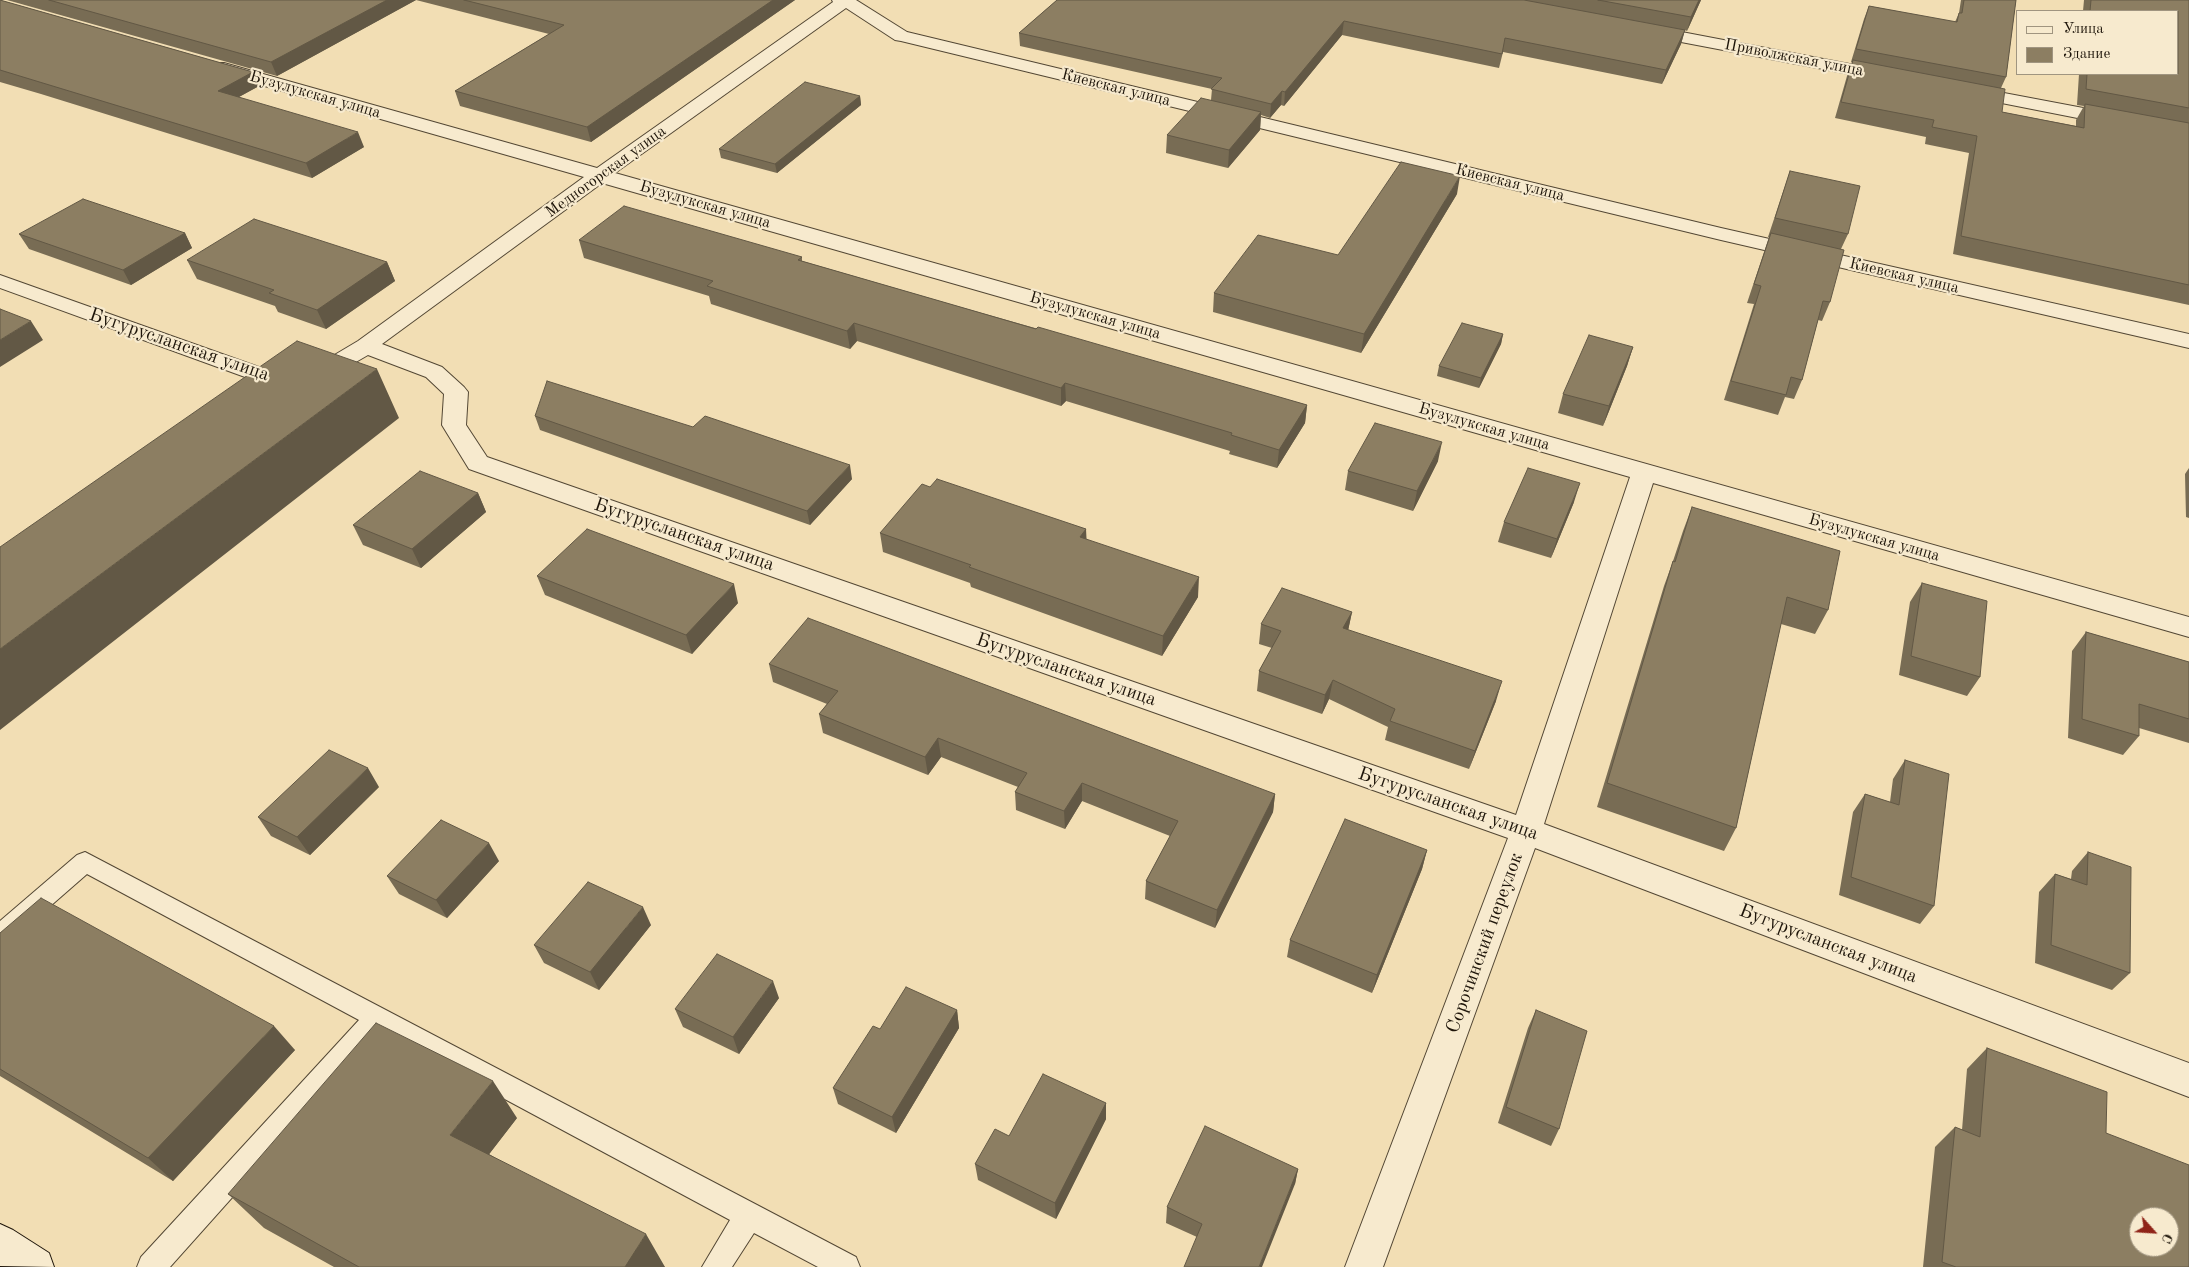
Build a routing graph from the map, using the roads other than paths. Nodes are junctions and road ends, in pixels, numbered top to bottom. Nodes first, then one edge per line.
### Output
1 (845, 0) edge
2 (1631, 27) edge
3 (200, 62) edge
4 (1899, 78) edge
5 (1948, 88) edge
6 (2189, 134) edge
7 (600, 175) junction
8 (0, 281) edge
9 (2189, 341) edge
10 (366, 346) junction
11 (1644, 472) junction
12 (2189, 627) edge
13 (1526, 831) junction
14 (0, 936) edge
15 (377, 1018) junction
16 (2189, 1080) edge
17 (749, 1216) junction
18 (0, 1243) edge
19 (35, 1267) edge
20 (150, 1267) edge
21 (716, 1267) edge
22 (846, 1267) edge
23 (1364, 1267) edge

1 - 7 street, Медногорская улица
1 - 9 street, Киевская улица
2 - 4 street, Приволжская улица
3 - 7 street, Бузулукская улица
5 - 6 street
7 - 10 street, Медногорская улица
7 - 11 street, Бузулукская улица
8 - 10 street, Бугурусланская улица
10 - 13 street, Бугурусланская улица
11 - 12 street, Бузулукская улица
11 - 13 street, Сорочинский переулок
13 - 16 street, Бугурусланская улица
13 - 23 street, Сорочинский переулок
14 - 15 lane
15 - 17 lane
15 - 20 lane
17 - 21 lane
17 - 22 lane
18 - 19 street

